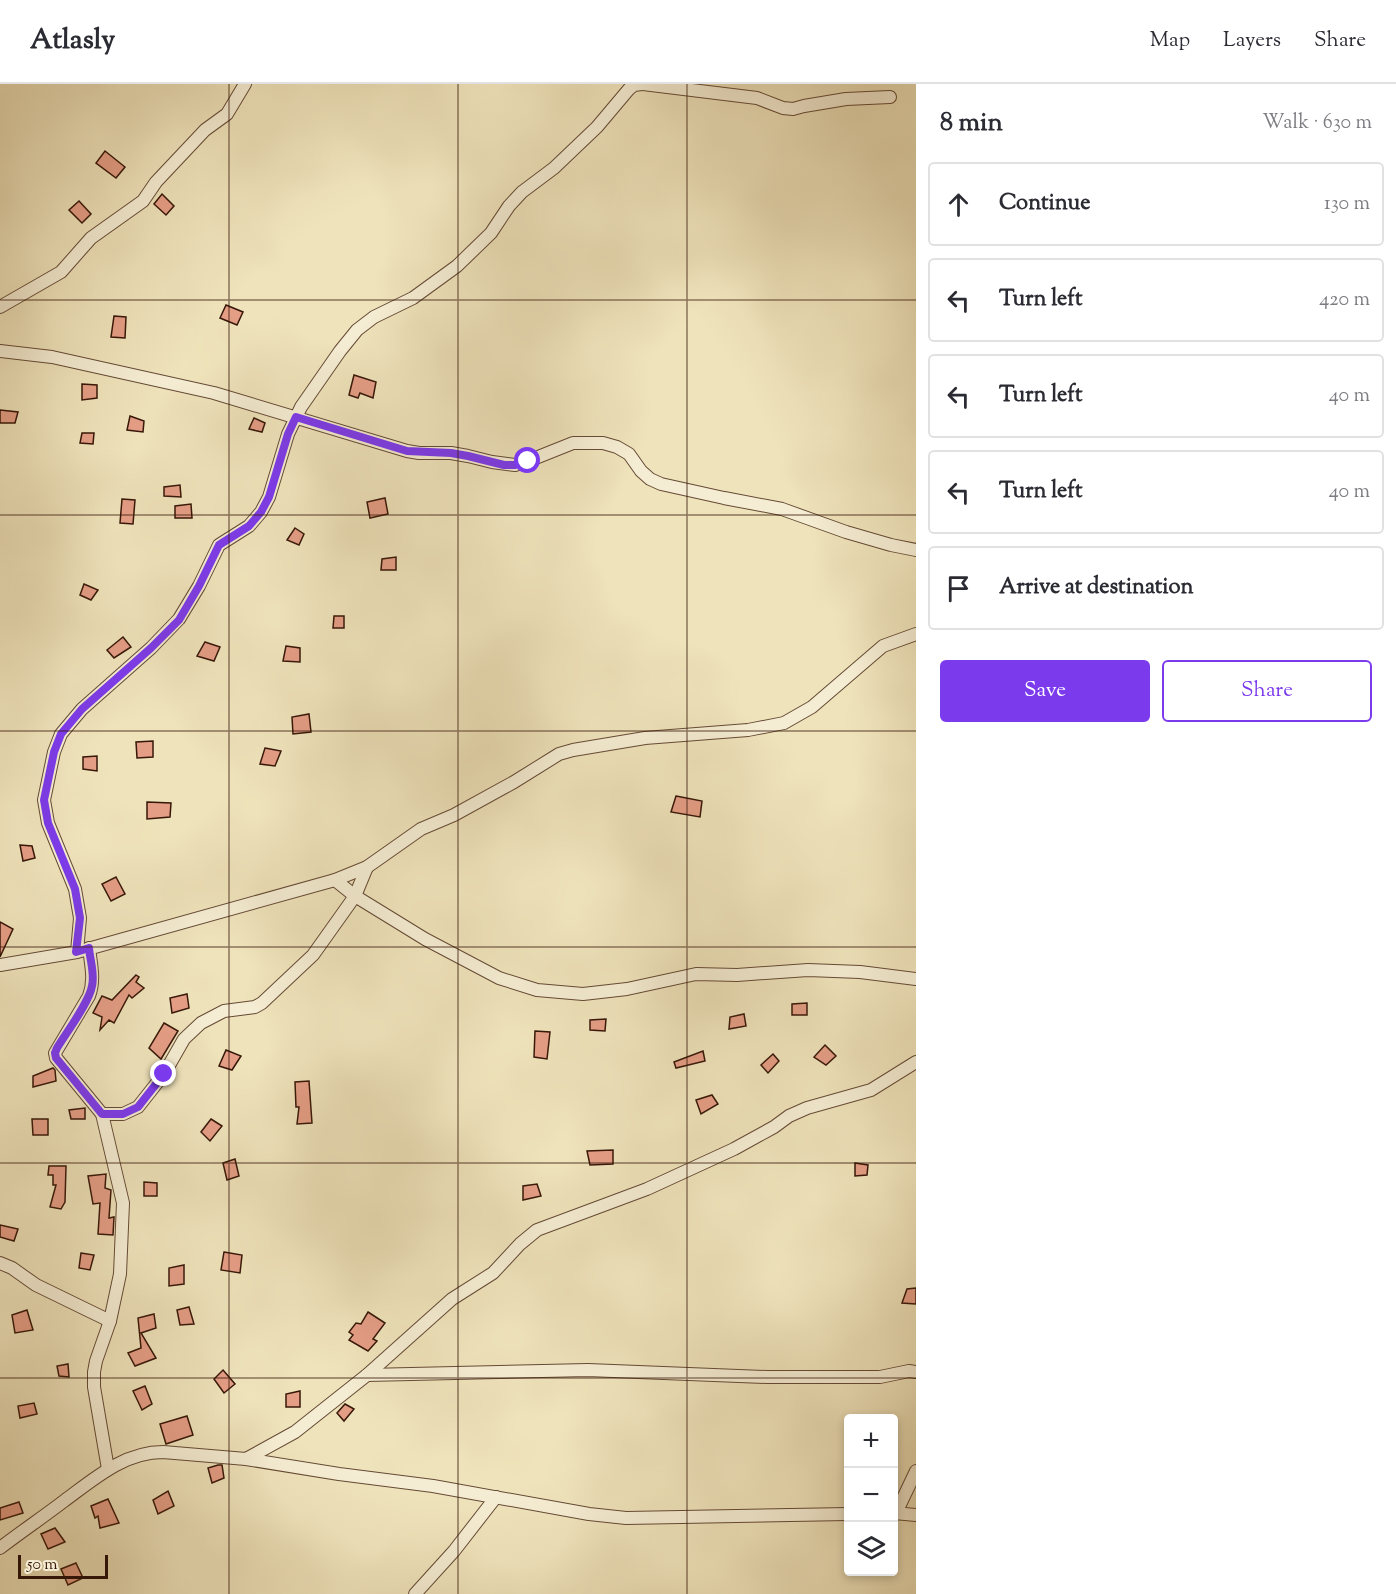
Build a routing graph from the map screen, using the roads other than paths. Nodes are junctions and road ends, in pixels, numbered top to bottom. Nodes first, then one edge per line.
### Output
1 (245, 84) edge
2 (642, 84) edge
3 (890, 97) dead end
4 (0, 307) edge
5 (0, 351) edge
6 (296, 417) junction
7 (916, 550) edge
8 (916, 634) edge
9 (367, 867) junction
10 (335, 880) junction
11 (355, 896) junction
12 (83, 950) junction
13 (0, 965) edge
14 (916, 979) edge
15 (916, 1062) edge
16 (102, 1114) junction
17 (0, 1263) edge
18 (110, 1321) junction
19 (916, 1372) edge
20 (366, 1375) junction
21 (246, 1460) junction
22 (108, 1469) junction
23 (916, 1472) edge
24 (496, 1497) junction
25 (898, 1507) edge
26 (898, 1513) edge
27 (844, 1514) edge
28 (916, 1515) edge
29 (0, 1548) edge
30 (415, 1594) edge

1 - 4 street
2 - 3 street
2 - 6 street
5 - 6 street
6 - 7 street
6 - 12 street
8 - 9 street
9 - 10 street
9 - 11 street
10 - 11 street
10 - 12 street
11 - 14 street
11 - 16 street
12 - 13 street
12 - 16 street
15 - 20 street
16 - 18 street
17 - 18 street
18 - 22 street
19 - 20 street
20 - 21 street
21 - 22 street
21 - 24 street
22 - 29 street
23 - 25 street
24 - 27 street
24 - 30 street
26 - 28 street

